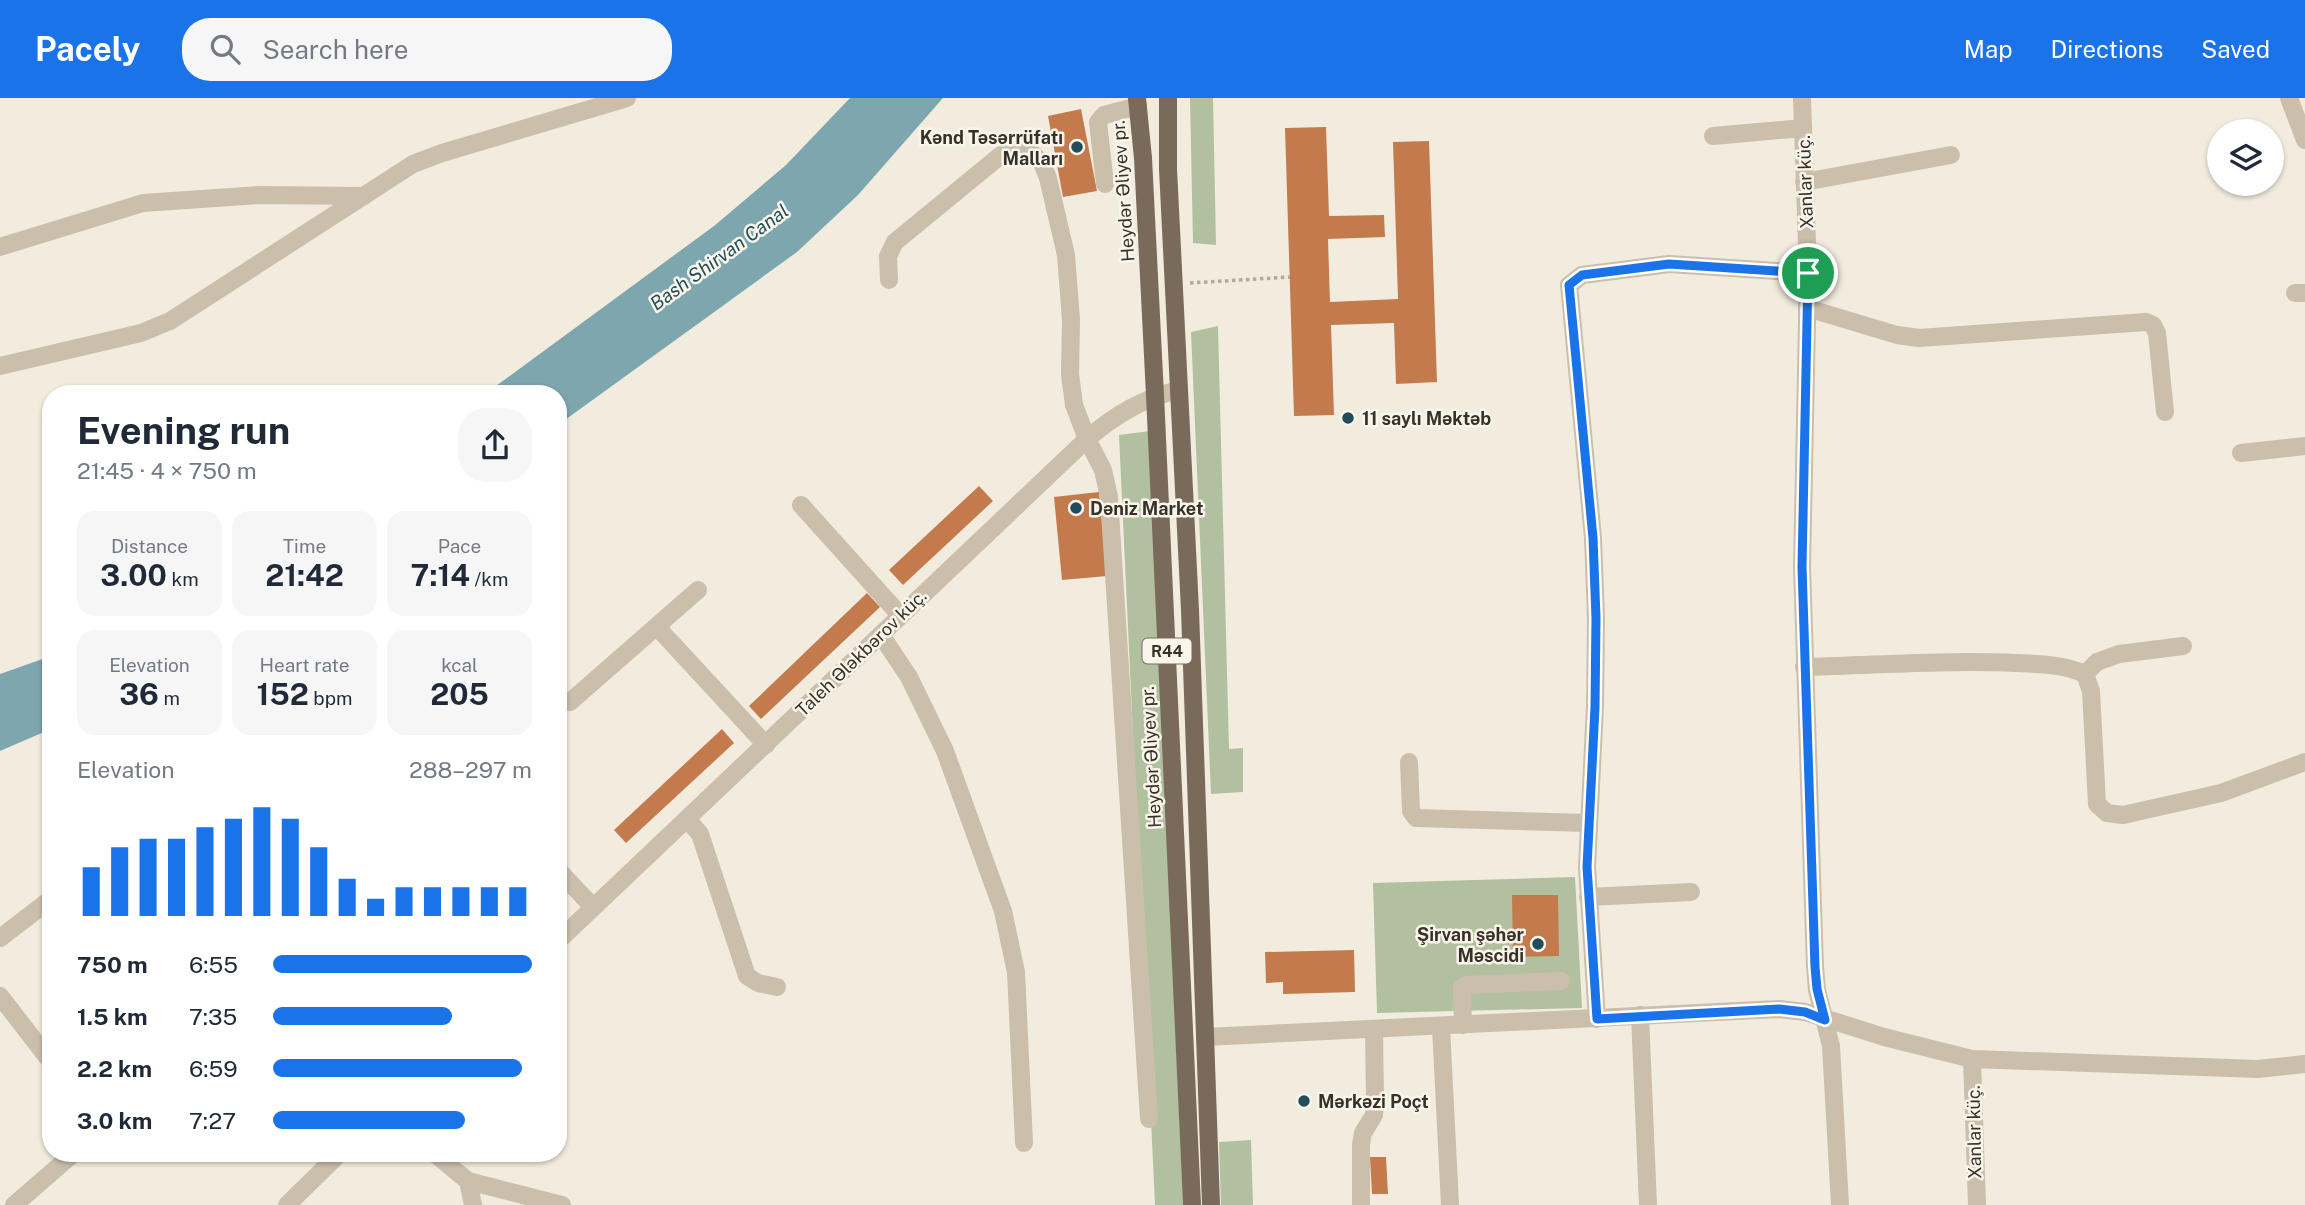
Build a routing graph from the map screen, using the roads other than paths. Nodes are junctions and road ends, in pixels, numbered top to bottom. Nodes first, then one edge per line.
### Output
1 (627, 98) edge
2 (1168, 98) edge
3 (1802, 98) edge
4 (2289, 98) edge
5 (1138, 102) edge
6 (1803, 128) junction
7 (1713, 136) dead end
8 (2305, 141) edge
9 (1951, 155) dead end
10 (1804, 182) junction
11 (1105, 184) dead end
12 (364, 196) junction
13 (0, 247) edge
14 (1808, 273) junction
15 (889, 280) dead end
16 (1807, 308) junction
17 (0, 366) edge
18 (1179, 390) junction
19 (1155, 395) junction
20 (2165, 412) dead end
21 (1087, 439) junction
22 (2305, 446) edge
23 (2241, 453) dead end
24 (801, 505) dead end
25 (698, 590) dead end
26 (900, 615) junction
27 (657, 627) junction
28 (881, 635) junction
29 (2183, 646) dead end
30 (1804, 667) junction
31 (2085, 674) junction
32 (570, 702) dead end
33 (766, 745) junction
34 (1409, 762) dead end
35 (2305, 762) edge
36 (687, 819) junction
37 (1588, 823) junction
38 (567, 880) edge
39 (1691, 892) dead end
40 (1588, 897) junction
41 (42, 905) edge
42 (593, 907) junction
43 (567, 932) edge
44 (0, 938) edge
45 (1561, 981) dead end
46 (777, 987) dead end
47 (0, 996) edge
48 (1640, 1015) junction
49 (1597, 1019) junction
50 (1825, 1020) junction
51 (1463, 1025) junction
52 (1441, 1027) junction
53 (1374, 1030) junction
54 (1205, 1037) junction
55 (42, 1050) edge
56 (1972, 1059) junction
57 (2305, 1064) edge
58 (1149, 1119) dead end
59 (1024, 1143) dead end
60 (64, 1162) edge
61 (331, 1162) edge
62 (444, 1162) edge
63 (468, 1181) junction
64 (14, 1205) edge
65 (287, 1205) edge
66 (473, 1205) edge
67 (562, 1205) edge
68 (1192, 1205) edge
69 (1211, 1205) edge
70 (1361, 1205) edge
71 (1450, 1205) edge
72 (1648, 1205) edge
73 (1840, 1205) edge
74 (1977, 1205) edge

1 - 12 street
2 - 18 main road, R44
3 - 6 street, Xanlar küç.
4 - 8 street
5 - 11 street
5 - 19 main road, Heydər Əliyev pr. / R44
6 - 7 street
6 - 10 street, Xanlar küç.
9 - 10 street
10 - 14 street, Xanlar küç.
12 - 13 street
12 - 17 street
14 - 16 street, Xanlar küç.
14 - 37 street
15 - 21 street
16 - 20 street
16 - 30 street, Xanlar küç.
18 - 19 street, Taleh Ələkbərov küç.
18 - 54 main road, R44
19 - 21 street, Taleh Ələkbərov küç.
19 - 68 main road, Heydər Əliyev pr. / R44
21 - 26 street, Taleh Ələkbərov küç.
21 - 58 street
22 - 23 street
24 - 26 street
25 - 27 street
26 - 28 street, Taleh Ələkbərov küç.
27 - 32 street
27 - 33 street
28 - 33 street, Taleh Ələkbərov küç.
28 - 59 street
29 - 31 street
30 - 31 street
30 - 50 street, Xanlar küç.
31 - 35 street
33 - 36 street, Taleh Ələkbərov küç.
34 - 37 street
36 - 42 street, Taleh Ələkbərov küç.
36 - 46 street
37 - 40 street
38 - 42 street
39 - 40 street
40 - 49 street
41 - 44 street
42 - 43 street, Taleh Ələkbərov küç.
45 - 51 street
47 - 55 street
48 - 49 street
48 - 50 street
48 - 72 street
49 - 51 street
50 - 56 street
50 - 73 street, Xanlar küç.
51 - 52 street
52 - 53 street
52 - 71 street
53 - 54 street
53 - 70 street
54 - 69 main road, R44
56 - 57 street
56 - 74 street, Xanlar küç.
60 - 64 street
61 - 65 street
62 - 63 street
63 - 66 street
63 - 67 street

